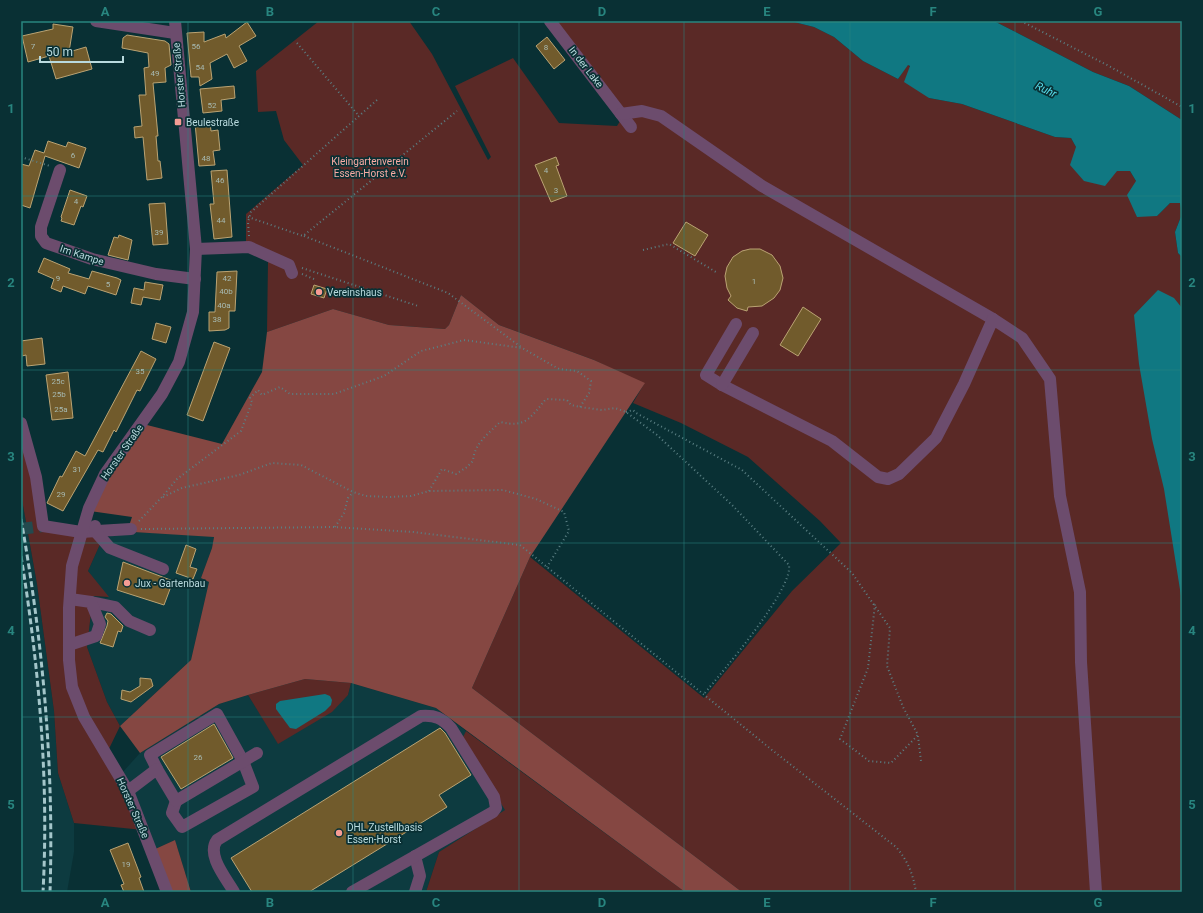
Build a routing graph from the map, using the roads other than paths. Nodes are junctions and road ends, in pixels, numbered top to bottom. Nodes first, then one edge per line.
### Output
1 (96, 21) edge
2 (550, 21) edge
3 (175, 27) edge
4 (621, 114) junction
5 (631, 127) dead end
6 (60, 170) road end
7 (196, 249) junction
8 (291, 269) road end
9 (195, 279) junction
10 (993, 319) junction
11 (736, 324) dead end
12 (753, 333) dead end
13 (722, 385) junction
14 (21, 423) edge
15 (96, 527) junction
16 (131, 529) road end
17 (81, 532) junction
18 (163, 569) dead end
19 (70, 599) junction
20 (91, 602) junction
21 (150, 630) dead end
22 (69, 645) junction
23 (257, 753) dead end
24 (243, 761) junction
25 (157, 768) junction
26 (128, 791) junction
27 (176, 801) junction
28 (415, 856) junction
29 (167, 892) edge
30 (234, 892) edge
31 (352, 892) edge
32 (415, 892) edge
33 (1096, 892) edge

1 - 3 street
2 - 4 street, In der Lake
3 - 7 street, Horster Straße
4 - 5 street, In der Lake
4 - 10 street
6 - 9 street, Im Kampe
7 - 8 street
7 - 9 street, Horster Straße
9 - 17 street, Horster Straße
10 - 13 street
10 - 33 street
11 - 13 street
12 - 13 street
14 - 17 street
15 - 16 street
15 - 17 street
15 - 18 street
17 - 19 street, Horster Straße
19 - 20 street
19 - 22 street, Horster Straße
20 - 21 street
20 - 22 street
22 - 26 street, Horster Straße
23 - 24 street
24 - 25 street
24 - 27 street
24 - 27 street
25 - 26 street
25 - 27 street
26 - 29 street, Horster Straße
28 - 30 street
28 - 31 street
28 - 32 street

